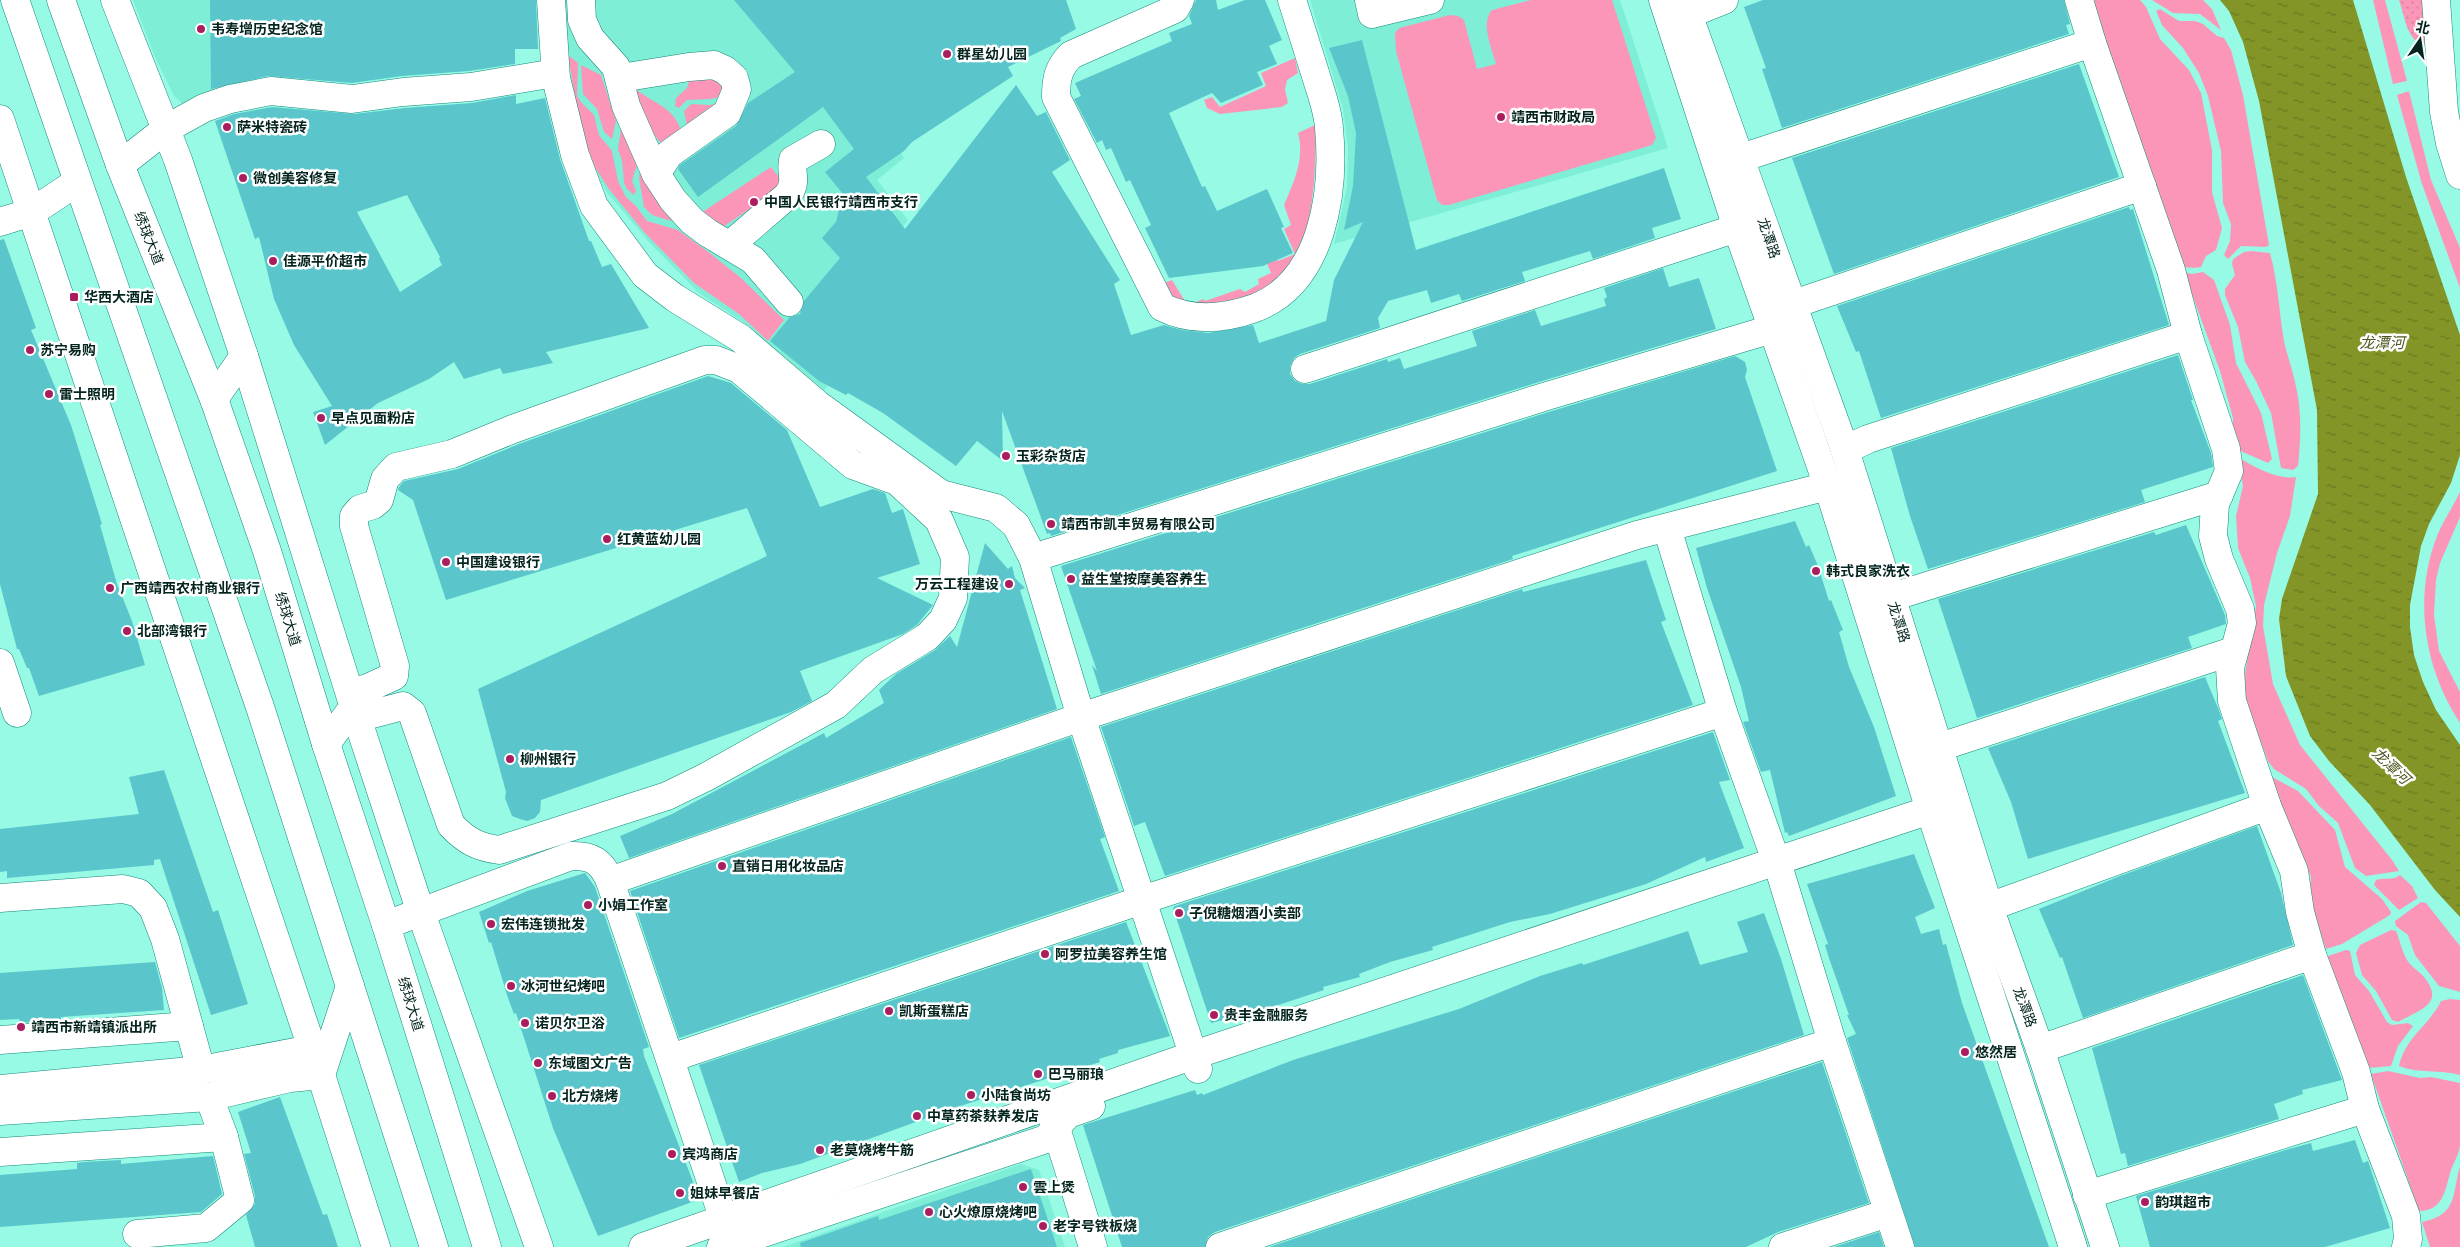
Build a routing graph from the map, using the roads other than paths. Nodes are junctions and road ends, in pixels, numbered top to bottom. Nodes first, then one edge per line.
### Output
1 (15, 0) edge
2 (61, 0) edge
3 (115, 0) edge
4 (551, 0) edge
5 (581, 0) edge
6 (1180, 0) edge
7 (1292, 0) edge
8 (1369, 0) edge
9 (1430, 0) edge
10 (1663, 0) edge
11 (1724, 0) edge
12 (2079, 0) edge
13 (2436, 0) edge
14 (1686, 9) edge
15 (2092, 43) junction
16 (555, 73) junction
17 (620, 81) junction
18 (0, 119) edge
19 (166, 129) junction
20 (821, 144) dead end
21 (1741, 158) junction
22 (120, 165) junction
23 (656, 174) junction
24 (2460, 175) edge
25 (76, 182) junction
26 (2142, 186) junction
27 (32, 212) junction
28 (0, 222) edge
29 (1737, 228) junction
30 (730, 245) junction
31 (789, 302) dead end
32 (1792, 305) junction
33 (706, 317) junction
34 (1772, 329) junction
35 (2188, 335) junction
36 (244, 356) junction
37 (716, 360) junction
38 (1305, 369) dead end
39 (214, 399) junction
40 (1845, 450) junction
41 (1828, 486) junction
42 (2219, 495) junction
43 (1668, 528) junction
44 (1033, 558) junction
45 (1892, 597) junction
46 (2233, 650) junction
47 (0, 663) edge
48 (354, 706) junction
49 (1723, 712) junction
50 (16, 713) dead end
51 (1081, 717) junction
52 (326, 744) junction
53 (1940, 747) junction
54 (2267, 806) junction
55 (1932, 818) junction
56 (1778, 867) junction
57 (610, 881) junction
58 (0, 898) edge
59 (1142, 900) junction
60 (1989, 907) junction
61 (421, 913) junction
62 (386, 925) junction
63 (2312, 955) junction
64 (350, 986) junction
65 (190, 1026) junction
66 (0, 1040) edge
67 (1832, 1042) junction
68 (311, 1049) junction
69 (2040, 1049) junction
70 (671, 1058) junction
71 (1196, 1062) junction
72 (201, 1070) junction
73 (321, 1075) junction
74 (0, 1089) edge
75 (209, 1097) junction
76 (2365, 1109) junction
77 (0, 1111) edge
78 (1053, 1116) junction
79 (224, 1136) junction
80 (0, 1152) edge
81 (2087, 1195) junction
82 (1888, 1213) junction
83 (137, 1234) dead end
84 (726, 1237) edge
85 (376, 1247) edge
86 (434, 1247) edge
87 (487, 1247) edge
88 (539, 1247) edge
89 (643, 1247) edge
90 (1093, 1247) edge
91 (1220, 1247) edge
92 (1783, 1247) edge
93 (1900, 1247) edge
94 (2073, 1247) edge
95 (2105, 1247) edge
96 (2406, 1247) edge

1 - 25 street
2 - 22 street, 绣球大道
3 - 19 street
4 - 16 street
5 - 17 street
6 - 7 street
8 - 9 street
10 - 29 street, 龙潭路
11 - 14 street
12 - 15 street
13 - 24 street
14 - 21 street, 龙潭路
15 - 21 street
15 - 26 street
16 - 19 street
16 - 33 street
17 - 23 street
17 - 23 street
18 - 27 street
19 - 22 street
19 - 36 street
20 - 30 street
21 - 32 street, 龙潭路
22 - 39 street, 绣球大道
23 - 30 street
25 - 27 street
25 - 64 street
26 - 32 street
26 - 35 street
27 - 28 street
27 - 68 street
29 - 34 street, 龙潭路
29 - 38 street
30 - 31 street
32 - 40 street, 龙潭路
33 - 37 street
33 - 44 street
34 - 41 street, 龙潭路
34 - 44 street
35 - 40 street
35 - 42 street
36 - 39 street
36 - 48 street
37 - 48 street
37 - 48 street
39 - 52 street, 绣球大道
40 - 45 street, 龙潭路
41 - 43 street
41 - 55 street, 龙潭路
42 - 45 street
42 - 46 street
43 - 49 street
43 - 51 street
44 - 51 street
45 - 53 street, 龙潭路
46 - 53 street
46 - 54 street
47 - 50 street
48 - 52 street
48 - 61 street
49 - 56 street
49 - 59 street
51 - 57 street
51 - 59 street
52 - 62 street, 绣球大道
53 - 60 street, 龙潭路
54 - 60 street
54 - 63 street
55 - 56 street
55 - 94 street, 龙潭路
56 - 67 street
56 - 71 street
57 - 61 street
57 - 70 street
58 - 65 street
59 - 70 street
59 - 71 street
60 - 69 street, 龙潭路
61 - 62 street
61 - 88 street
62 - 87 street, 绣球大道
63 - 69 street
63 - 76 street
64 - 73 street
64 - 86 street
65 - 66 street
65 - 72 street
67 - 82 street
67 - 91 street
68 - 72 street
68 - 73 street
69 - 81 street, 龙潭路
70 - 84 street
71 - 78 street
72 - 74 street
73 - 75 street
73 - 85 street
75 - 77 street
75 - 79 street
76 - 81 street
76 - 96 street
78 - 84 street
78 - 90 street
79 - 80 street
79 - 83 street
81 - 95 street, 龙潭路
82 - 92 street
82 - 93 street
84 - 89 street

